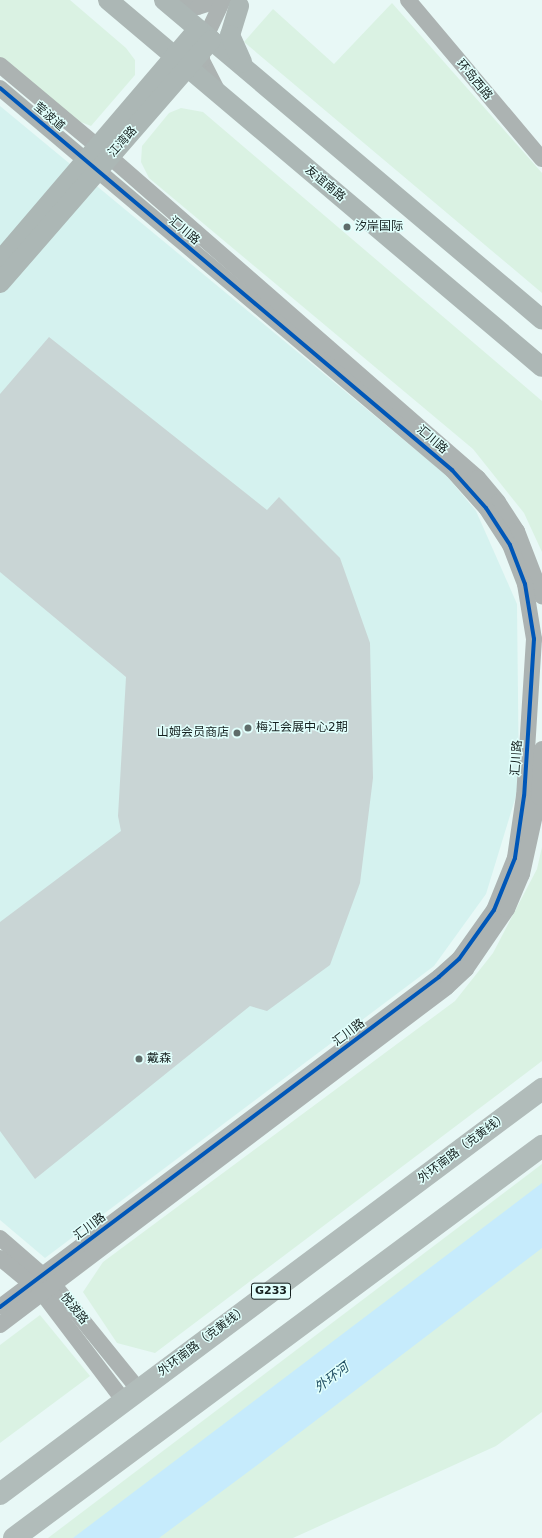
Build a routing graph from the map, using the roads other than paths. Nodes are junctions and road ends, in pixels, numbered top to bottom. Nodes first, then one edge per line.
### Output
1 (108, 0) edge
2 (164, 0) edge
3 (408, 0) edge
4 (422, 0) edge
5 (230, 1) edge
6 (130, 19) junction
7 (204, 39) junction
8 (180, 59) junction
9 (0, 65) edge
10 (248, 70) junction
11 (0, 88) edge
12 (225, 100) junction
13 (147, 102) junction
14 (542, 143) edge
15 (98, 159) junction
16 (542, 159) edge
17 (0, 261) edge
18 (0, 283) edge
19 (542, 320) edge
20 (542, 367) edge
21 (542, 596) edge
22 (542, 749) edge
23 (542, 1089) edge
24 (542, 1146) edge
25 (0, 1238) edge
26 (0, 1258) edge
27 (42, 1284) junction
28 (0, 1307) edge
29 (0, 1325) edge
30 (132, 1395) junction
31 (0, 1494) edge
32 (14, 1538) edge

1 - 6 main road, 友谊南路
2 - 5 street
2 - 7 main road
2 - 8 main road
3 - 16 street, 环岛西路
4 - 14 street, 环岛西路
5 - 7 street, 江湾路
5 - 10 main road
6 - 8 main road, 友谊南路
6 - 13 main road
7 - 8 main road, 江湾路
7 - 10 main road
7 - 12 street
8 - 12 main road, 友谊南路
8 - 13 main road, 江湾路
9 - 15 street, 莹波道
10 - 19 main road
11 - 15 street, 莹波道
12 - 20 main road, 友谊南路
13 - 15 main road, 江湾路
15 - 17 main road, 江湾路
15 - 18 main road, 江湾路
15 - 21 street, 汇川路
15 - 27 street, 汇川路
22 - 27 street, 汇川路
23 - 30 highway, 外环南路（克黄线） / G233
24 - 32 highway
25 - 27 street, 悦波路
26 - 27 street, 悦波路
27 - 28 street, 汇川路
27 - 29 street, 汇川路
27 - 30 street, 悦波路
30 - 31 highway, 外环南路（克黄线） / G233

